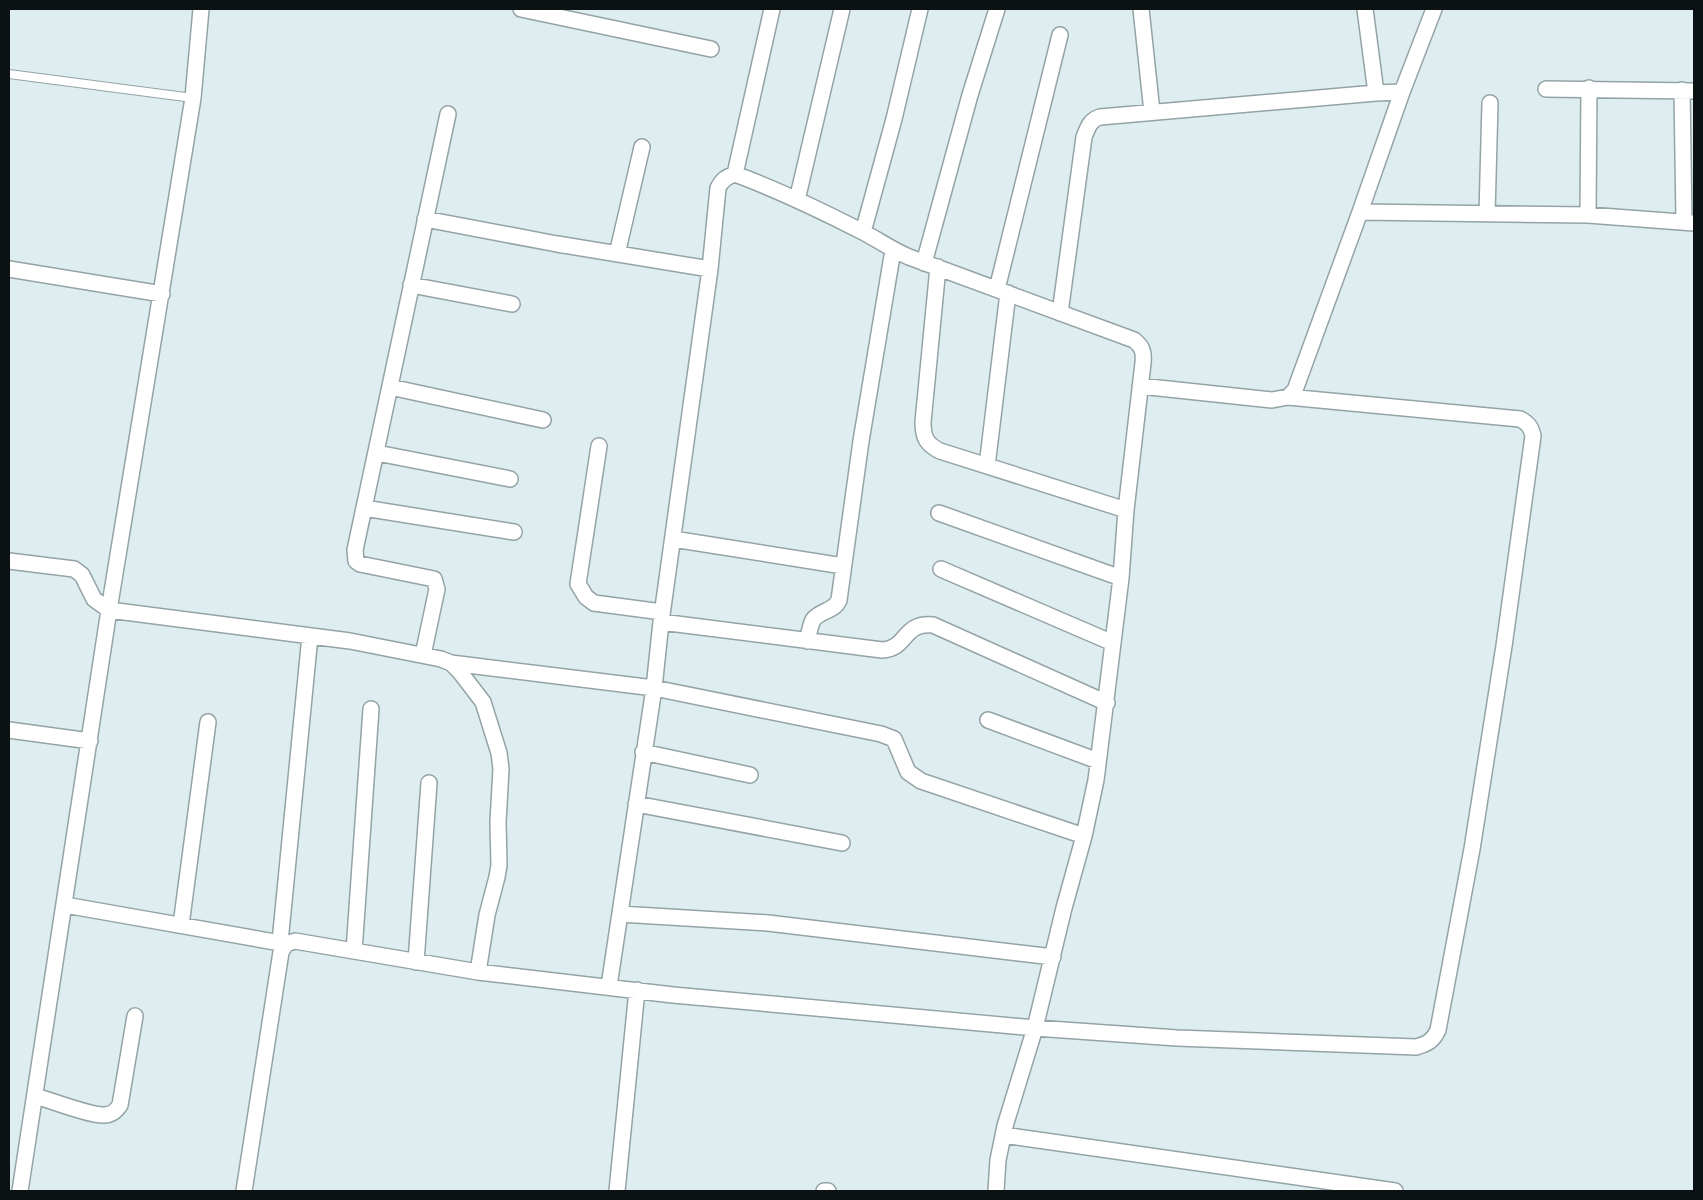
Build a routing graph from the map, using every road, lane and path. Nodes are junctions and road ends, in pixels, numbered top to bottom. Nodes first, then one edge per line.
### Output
1 (202, 9) edge
2 (522, 9) edge
3 (772, 9) edge
4 (842, 9) edge
5 (920, 9) edge
6 (997, 9) edge
7 (1141, 9) edge
8 (1365, 9) edge
9 (1434, 9) edge
10 (1060, 36) dead end
11 (711, 49) dead end
12 (9, 74) edge
13 (1546, 88) dead end
14 (1589, 88) junction
15 (1688, 91) edge
16 (1402, 92) junction
17 (1376, 93) junction
18 (193, 98) junction
19 (1490, 103) dead end
20 (1152, 112) junction
21 (448, 114) dead end
22 (642, 146) dead end
23 (735, 174) junction
24 (798, 200) junction
25 (1360, 212) junction
26 (1487, 214) junction
27 (1588, 216) junction
28 (426, 219) junction
29 (1689, 222) edge
30 (863, 232) junction
31 (893, 250) junction
32 (617, 254) junction
33 (931, 265) junction
34 (9, 269) edge
35 (710, 269) junction
36 (411, 285) junction
37 (1002, 291) junction
38 (162, 294) junction
39 (512, 304) dead end
40 (1060, 313) junction
41 (1140, 386) junction
42 (390, 387) junction
43 (1288, 397) junction
44 (543, 420) dead end
45 (599, 446) dead end
46 (377, 453) junction
47 (986, 466) junction
48 (510, 480) dead end
49 (364, 508) junction
50 (1126, 510) junction
51 (939, 513) dead end
52 (514, 532) dead end
53 (673, 539) junction
54 (9, 561) edge
55 (843, 566) junction
56 (941, 569) dead end
57 (1121, 578) junction
58 (109, 610) junction
59 (662, 617) junction
60 (310, 636) junction
61 (807, 641) junction
62 (1113, 644) junction
63 (423, 655) junction
64 (451, 663) junction
65 (654, 688) junction
66 (1107, 702) junction
67 (371, 709) dead end
68 (988, 720) dead end
69 (208, 722) dead end
70 (9, 730) edge
71 (90, 741) junction
72 (643, 752) junction
73 (1098, 761) junction
74 (750, 775) dead end
75 (429, 783) dead end
76 (636, 804) junction
77 (1084, 836) junction
78 (842, 844) dead end
79 (65, 905) junction
80 (620, 914) junction
81 (181, 925) junction
82 (283, 943) junction
83 (354, 951) junction
84 (1053, 956) junction
85 (416, 962) junction
86 (478, 972) junction
87 (609, 986) junction
88 (637, 990) junction
89 (135, 1016) dead end
90 (1035, 1028) junction
91 (35, 1096) junction
92 (1003, 1135) junction
93 (20, 1191) edge
94 (244, 1191) edge
95 (617, 1191) edge
96 (824, 1191) edge
97 (828, 1191) edge
98 (996, 1191) edge
99 (1395, 1191) edge

1 - 18 street
2 - 11 street
3 - 23 street
4 - 24 street
5 - 30 street
6 - 33 street
7 - 20 street
8 - 17 street
9 - 16 street
10 - 37 street
12 - 18 lane
13 - 14 street
14 - 15 street
14 - 27 street
15 - 29 street
16 - 17 street
16 - 25 street
17 - 20 street
18 - 38 street
19 - 26 street
20 - 40 street
21 - 28 street
22 - 32 street
23 - 24 street
23 - 35 street
24 - 30 street
25 - 26 street
25 - 43 street
26 - 27 street
27 - 29 street
28 - 32 street
28 - 36 street
30 - 31 street
31 - 33 street
31 - 55 street
32 - 35 street
33 - 37 street
33 - 47 street
34 - 38 street
35 - 53 street
36 - 39 street
36 - 42 street
37 - 40 street
37 - 47 street
38 - 58 street
40 - 41 street
41 - 43 street
41 - 50 street
42 - 44 street
42 - 46 street
43 - 90 street
45 - 59 street
46 - 48 street
46 - 49 street
47 - 50 street
49 - 52 street
49 - 63 street
50 - 57 street
51 - 57 street
53 - 55 street
53 - 59 street
54 - 58 street
55 - 61 street
56 - 62 street
57 - 62 street
58 - 60 street
58 - 71 street
59 - 61 street
59 - 65 street
60 - 63 street
60 - 82 street
61 - 66 street
62 - 66 street
63 - 64 street
64 - 65 street
64 - 86 street
65 - 72 street
65 - 77 street
66 - 73 street
67 - 83 street
68 - 73 street
69 - 81 street
70 - 71 street
71 - 79 street
72 - 74 street
72 - 76 street
73 - 77 street
75 - 85 street
76 - 78 street
76 - 80 street
77 - 84 street
79 - 81 street
79 - 91 street
80 - 84 street
80 - 87 street
81 - 82 street
82 - 83 street
82 - 94 street
83 - 85 street
84 - 90 street
85 - 86 street
86 - 87 street
87 - 88 street
88 - 90 street
88 - 95 street
89 - 91 street
90 - 92 street
91 - 93 street
92 - 98 street
92 - 99 street
96 - 97 street

